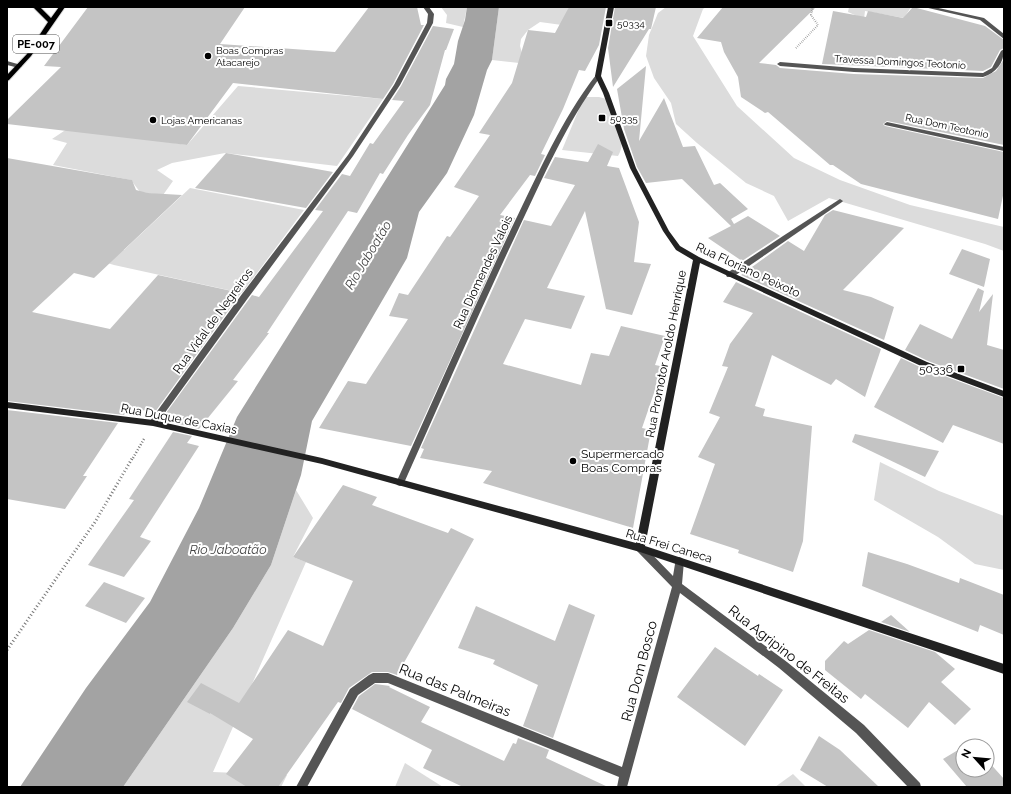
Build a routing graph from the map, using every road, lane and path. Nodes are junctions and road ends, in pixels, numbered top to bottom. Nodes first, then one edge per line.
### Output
1 (36, 7) edge
2 (62, 7) edge
3 (426, 7) edge
4 (611, 7) edge
5 (813, 7) edge
6 (927, 7) edge
7 (51, 21) junction
8 (1004, 37) edge
9 (1004, 50) edge
10 (7, 62) edge
11 (780, 64) joint
12 (19, 66) junction
13 (598, 76) junction
14 (7, 79) edge
15 (886, 124) dead end
16 (1004, 148) edge
17 (840, 201) dead end
18 (697, 259) junction
19 (730, 276) junction
20 (1004, 394) edge
21 (7, 405) edge
22 (153, 424) junction
23 (322, 461) joint
24 (400, 483) junction
25 (640, 548) junction
26 (679, 561) junction
27 (677, 586) junction
28 (7, 650) edge
29 (1004, 670) edge
30 (626, 774) junction
31 (301, 787) edge
32 (622, 787) edge
33 (916, 787) edge

1 - 7 main road
2 - 7 main road, PE-007
3 - 22 street, Rua Vidal de Negreiros
4 - 13 street
5 - 11 path
6 - 8 street
7 - 12 main road, PE-007
9 - 11 street, Travessa Domingos Teotonio
10 - 12 street
12 - 14 main road, PE-007
13 - 18 street, Rua Floriano Peixoto
13 - 24 street, Rua Diomendes Valois
15 - 16 street, Rua Dom Teotonio
17 - 19 street
18 - 19 street, Rua Floriano Peixoto
18 - 25 street, Rua Promotor Aroldo Henrique
19 - 20 street, Rua Floriano Peixoto
21 - 22 street, Rua Duque de Caxias
22 - 23 street, Rua Duque de Caxias
22 - 28 path
23 - 24 street, Rua Frei Caneca
24 - 25 street, Rua Frei Caneca
25 - 26 street, Rua Frei Caneca
25 - 27 street, Rua Agripino de Freitas
26 - 27 street, Rua Dom Bosco
26 - 29 street, Rua Frei Caneca
27 - 30 street, Rua Dom Bosco
27 - 33 street, Rua Agripino de Freitas
30 - 31 street, Rua das Palmeiras
30 - 32 street, Rua Dom Bosco

